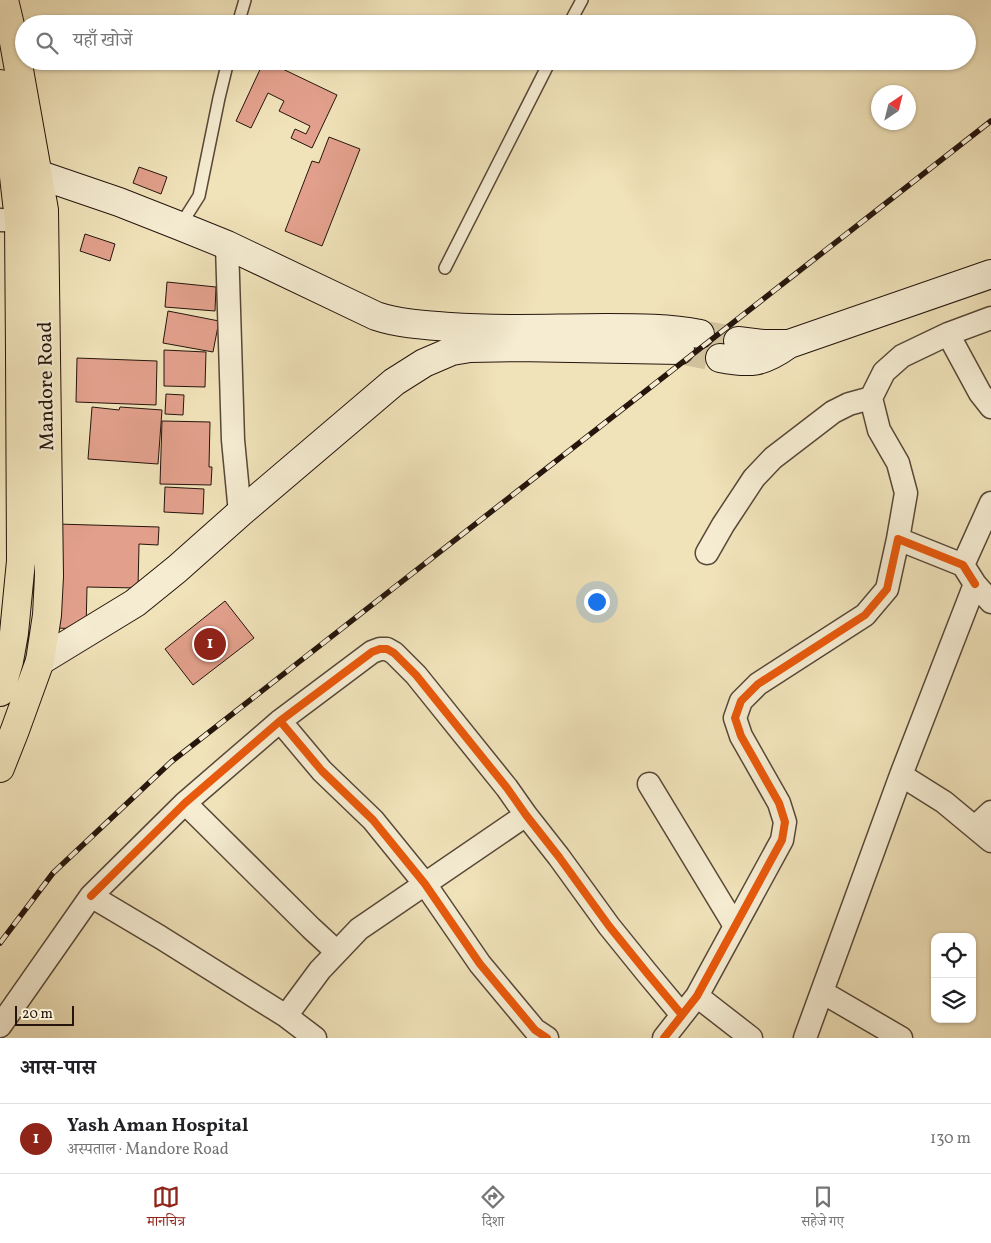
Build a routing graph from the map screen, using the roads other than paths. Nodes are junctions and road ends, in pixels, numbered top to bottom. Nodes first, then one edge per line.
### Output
1 (4, 0) edge
2 (245, 0) edge
3 (582, 0) edge
4 (241, 15) edge
5 (574, 15) edge
6 (15, 68) edge
7 (15, 70) edge
8 (226, 70) edge
9 (545, 70) edge
10 (0, 84) edge
11 (3, 116) edge
12 (20, 200) edge
13 (180, 226) junction
14 (227, 246) junction
15 (445, 268) dead end
16 (991, 274) edge
17 (991, 318) edge
18 (948, 334) junction
19 (729, 349) tunnel mouth
20 (871, 398) junction
21 (991, 407) edge
22 (991, 503) edge
23 (240, 513) junction
24 (898, 538) junction
25 (707, 553) dead end
26 (962, 565) junction
27 (975, 584) junction
28 (991, 602) edge
29 (40, 661) junction
30 (0, 692) edge
31 (280, 721) junction
32 (0, 768) edge
33 (901, 775) junction
34 (649, 784) dead end
35 (185, 803) junction
36 (526, 814) junction
37 (986, 827) edge
38 (424, 884) junction
39 (91, 896) junction
40 (735, 926) junction
41 (337, 952) junction
42 (822, 992) junction
43 (697, 996) junction
44 (682, 1015) junction
45 (0, 1026) edge
46 (298, 1029) edge
47 (547, 1038) edge
48 (664, 1038) edge
49 (750, 1038) edge
50 (805, 1038) edge
51 (901, 1038) edge

1 - 6 highway, Mandore Road
2 - 4 lane
3 - 5 lane
7 - 12 highway, Mandore Road
8 - 13 lane
9 - 15 lane
10 - 11 highway, Mandore Road
11 - 12 highway, Mandore Road
12 - 13 main road
12 - 29 highway, Mandore Road
12 - 30 highway, Mandore Road
13 - 14 main road
14 - 23 street
14 - 23 main road
16 - 19 main road
17 - 18 street
18 - 20 street
18 - 21 street
20 - 24 street
20 - 25 street
22 - 26 street
23 - 29 main road
24 - 26 street
24 - 40 street
26 - 27 street
27 - 28 street
27 - 33 street
29 - 32 highway, Mandore Road
31 - 35 street
31 - 36 street
31 - 38 street
33 - 37 street
33 - 42 street
34 - 40 street
35 - 39 street
35 - 41 street
36 - 38 street
36 - 44 street
38 - 41 street
38 - 47 street
39 - 45 street
39 - 46 street
40 - 43 street
41 - 46 street
42 - 50 street
42 - 51 street
43 - 44 street
43 - 49 street
44 - 48 street

